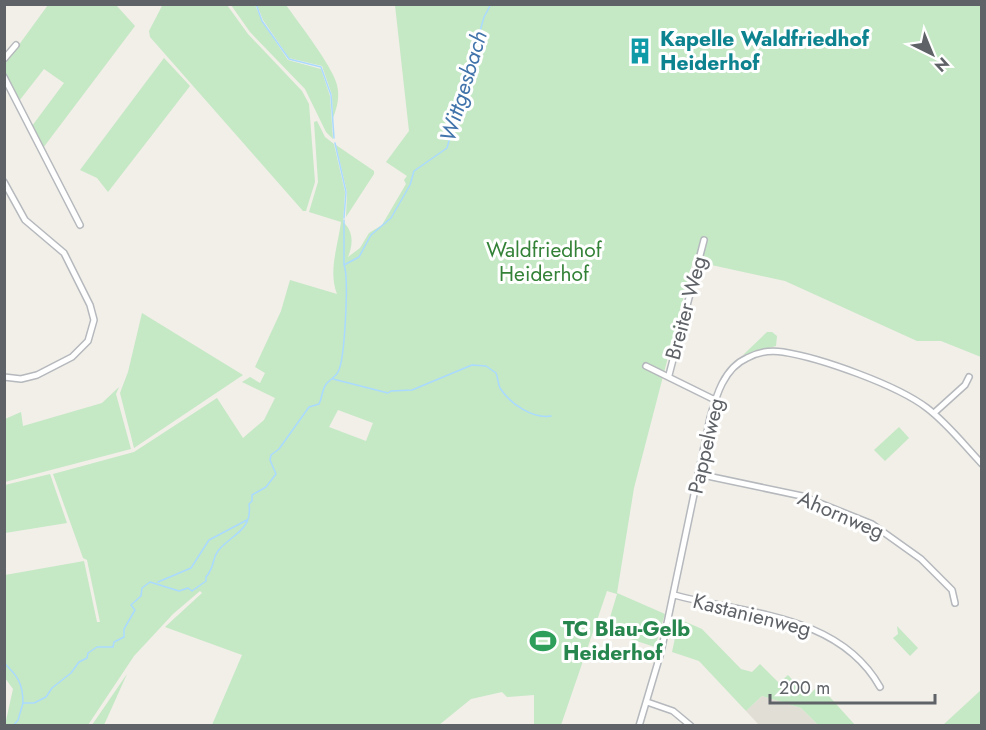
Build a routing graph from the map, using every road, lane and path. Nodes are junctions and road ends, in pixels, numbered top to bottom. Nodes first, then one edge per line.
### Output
1 (15, 45) dead end
2 (4, 59) edge
3 (4, 77) edge
4 (4, 183) edge
5 (80, 225) dead end
6 (704, 240) dead end
7 (646, 366) dead end
8 (669, 375) junction
9 (4, 377) edge
10 (969, 377) dead end
11 (714, 400) junction
12 (934, 414) junction
13 (981, 464) edge
14 (698, 474) junction
15 (674, 595) junction
16 (955, 603) dead end
17 (880, 687) dead end
18 (647, 702) junction
19 (639, 726) edge
20 (691, 726) edge

1 - 2 street
3 - 5 street
4 - 9 street
6 - 8 street, Breiter Weg
7 - 8 street, Breiter Weg
8 - 11 street, Breiter Weg
10 - 12 street
11 - 12 street, Pappelweg
11 - 14 street, Pappelweg
12 - 13 street, Pappelweg
14 - 15 street, Pappelweg
14 - 16 street, Ahornweg
15 - 17 street, Kastanienweg
15 - 18 street, Pappelweg
18 - 19 street, Pappelweg
18 - 20 street

